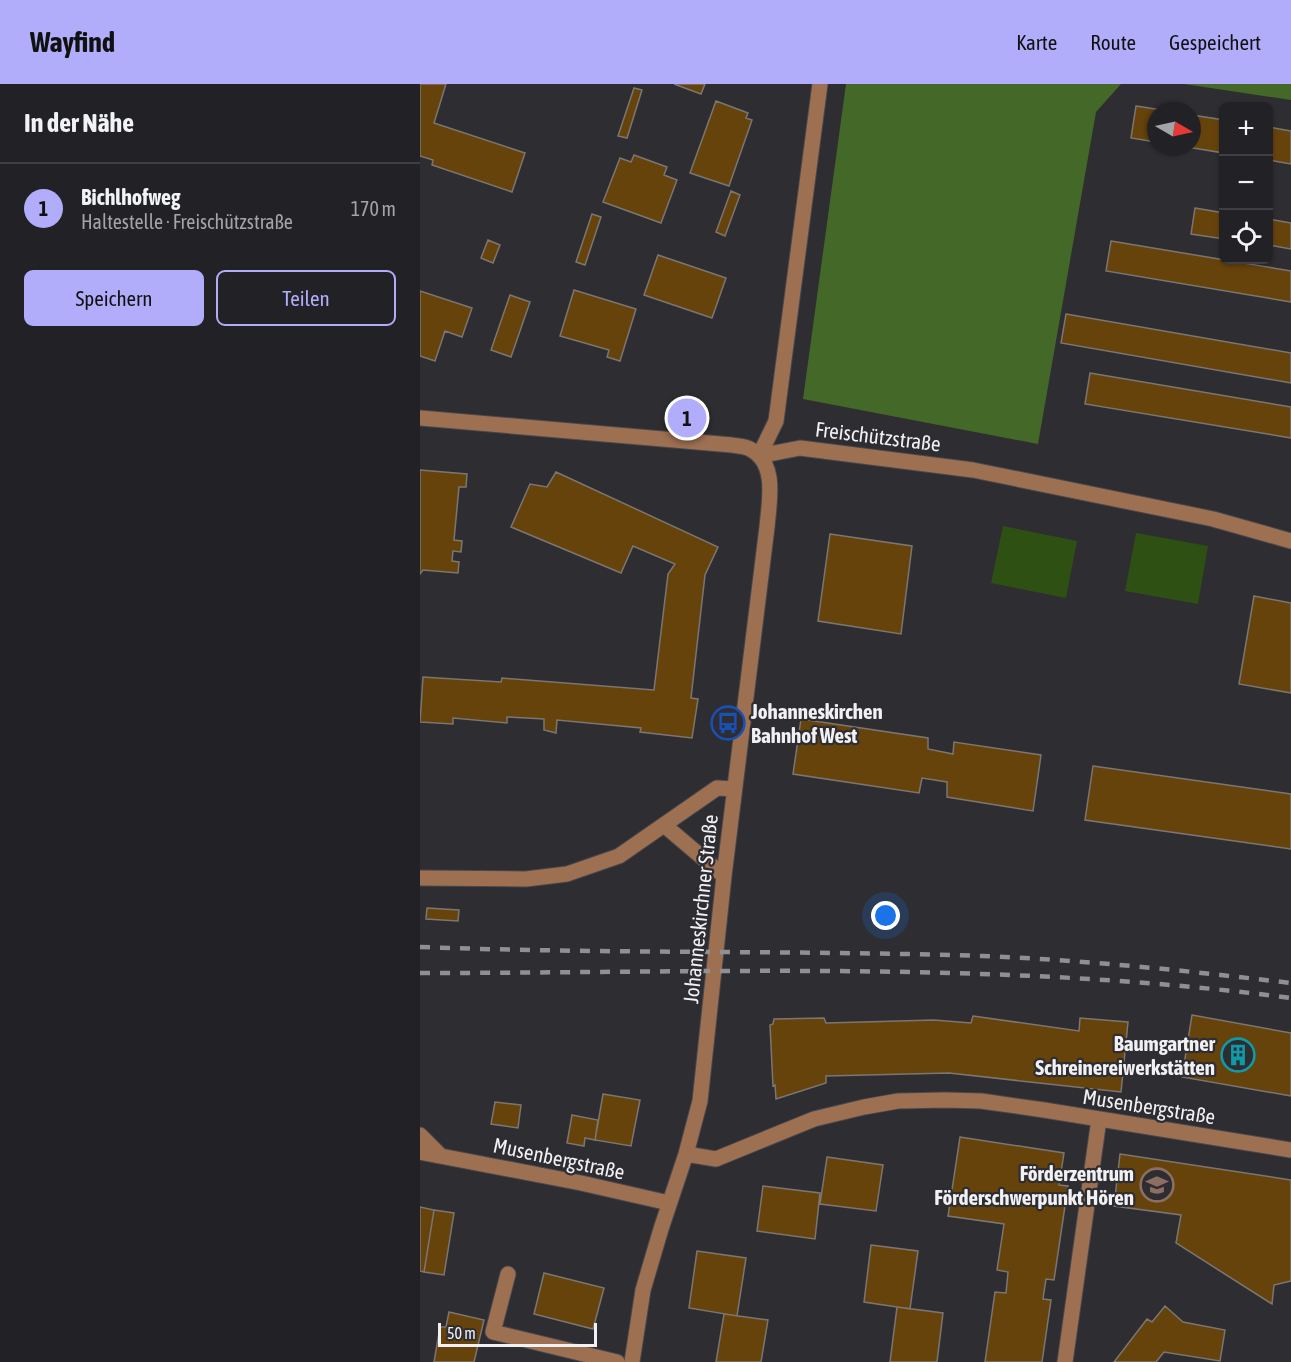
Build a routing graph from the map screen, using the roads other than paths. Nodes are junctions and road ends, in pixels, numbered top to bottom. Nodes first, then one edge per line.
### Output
1 (819, 84) edge
2 (420, 418) edge
3 (759, 456) junction
4 (1291, 541) edge
5 (735, 789) junction
6 (664, 825) junction
7 (724, 876) junction
8 (420, 878) edge
9 (1099, 1119) junction
10 (420, 1135) edge
11 (1291, 1150) edge
12 (420, 1152) edge
13 (439, 1154) junction
14 (686, 1154) junction
15 (669, 1203) junction
16 (508, 1274) dead end
17 (617, 1362) edge
18 (632, 1362) edge
19 (1065, 1362) edge

1 - 3 street
2 - 3 street
3 - 4 street, Freischützstraße
3 - 5 street, Johanneskirchner Straße
5 - 6 street
5 - 7 street, Johanneskirchner Straße
6 - 7 street
6 - 8 street
7 - 14 street, Johanneskirchner Straße
9 - 11 street, Musenbergstraße
9 - 14 street, Musenbergstraße
9 - 19 street
10 - 13 street
12 - 13 street, Musenbergstraße
13 - 15 street, Musenbergstraße
14 - 15 street, Johanneskirchner Straße
15 - 18 street, Johanneskirchner Straße
16 - 17 street

